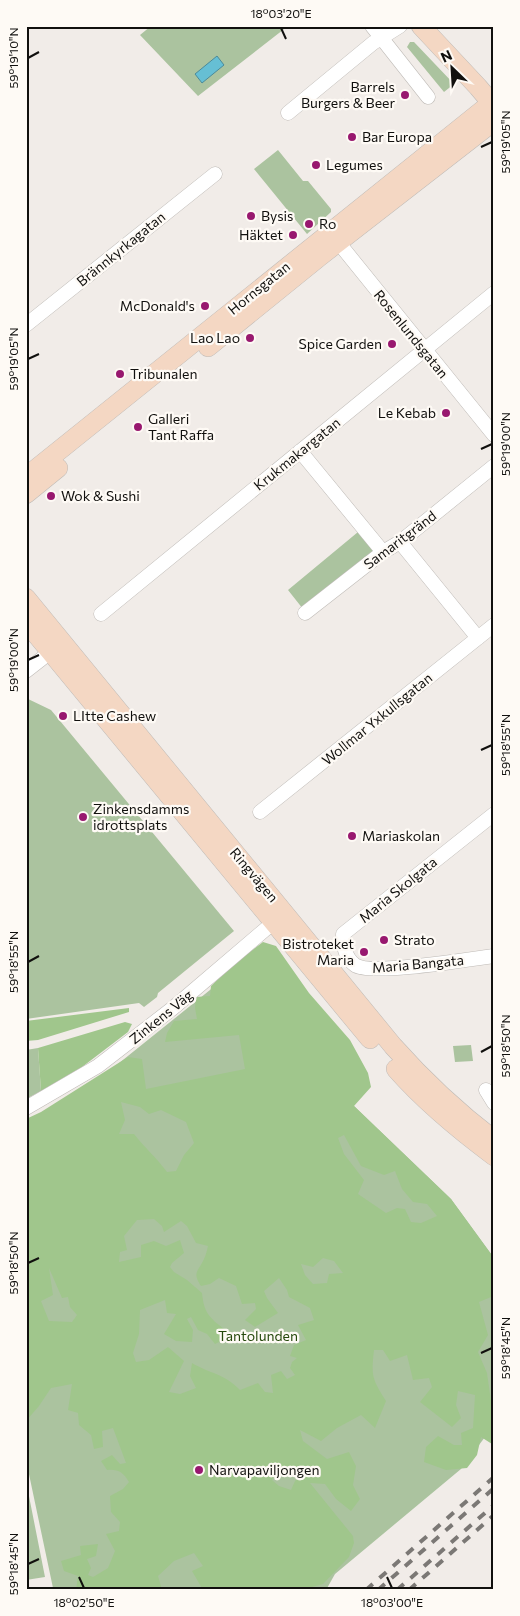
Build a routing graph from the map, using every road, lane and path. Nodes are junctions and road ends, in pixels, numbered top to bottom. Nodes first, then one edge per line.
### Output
1 (372, 26) edge
2 (400, 26) edge
3 (421, 26) edge
4 (381, 38) junction
5 (428, 97) dead end
6 (493, 107) edge
7 (288, 113) dead end
8 (215, 174) dead end
9 (334, 237) junction
10 (494, 293) edge
11 (26, 324) edge
12 (424, 350) junction
13 (494, 435) edge
14 (300, 451) junction
15 (494, 466) edge
16 (26, 477) edge
17 (26, 494) edge
18 (400, 542) junction
19 (383, 552) junction
20 (26, 598) edge
21 (305, 613) dead end
22 (101, 614) dead end
23 (26, 622) edge
24 (494, 625) edge
25 (478, 638) junction
26 (57, 647) junction
27 (26, 671) edge
28 (260, 812) dead end
29 (494, 814) edge
30 (280, 918) junction
31 (348, 956) joint
32 (494, 956) edge
33 (386, 1047) junction
34 (486, 1090) dead end
35 (494, 1103) edge
36 (26, 1108) edge
37 (494, 1140) edge
38 (494, 1156) edge

1 - 4 street
2 - 4 street
3 - 6 street
4 - 5 street
4 - 7 street
6 - 9 street, Hornsgatan
8 - 11 street, Brännkyrkagatan
9 - 12 street, Rosenlundsgatan
9 - 16 street, Hornsgatan
9 - 17 street, Hornsgatan
10 - 12 street, Krukmakargatan
12 - 13 street, Rosenlundsgatan
12 - 14 street, Krukmakargatan
14 - 19 street
14 - 22 street, Krukmakargatan
15 - 18 street, Samaritgränd
18 - 19 street, Samaritgränd
18 - 25 street
19 - 21 street, Samaritgränd
20 - 26 street, Ringvägen
23 - 26 street, Ringvägen
24 - 25 street, Wollmar Yxkullsgatan
25 - 28 street, Wollmar Yxkullsgatan
26 - 27 street
26 - 30 street, Ringvägen
29 - 31 street, Maria Skolgata
30 - 33 street, Ringvägen
30 - 36 street, Zinkens Väg
31 - 32 street, Maria Bangata
33 - 37 street, Ringvägen
33 - 38 street, Ringvägen
34 - 35 street

